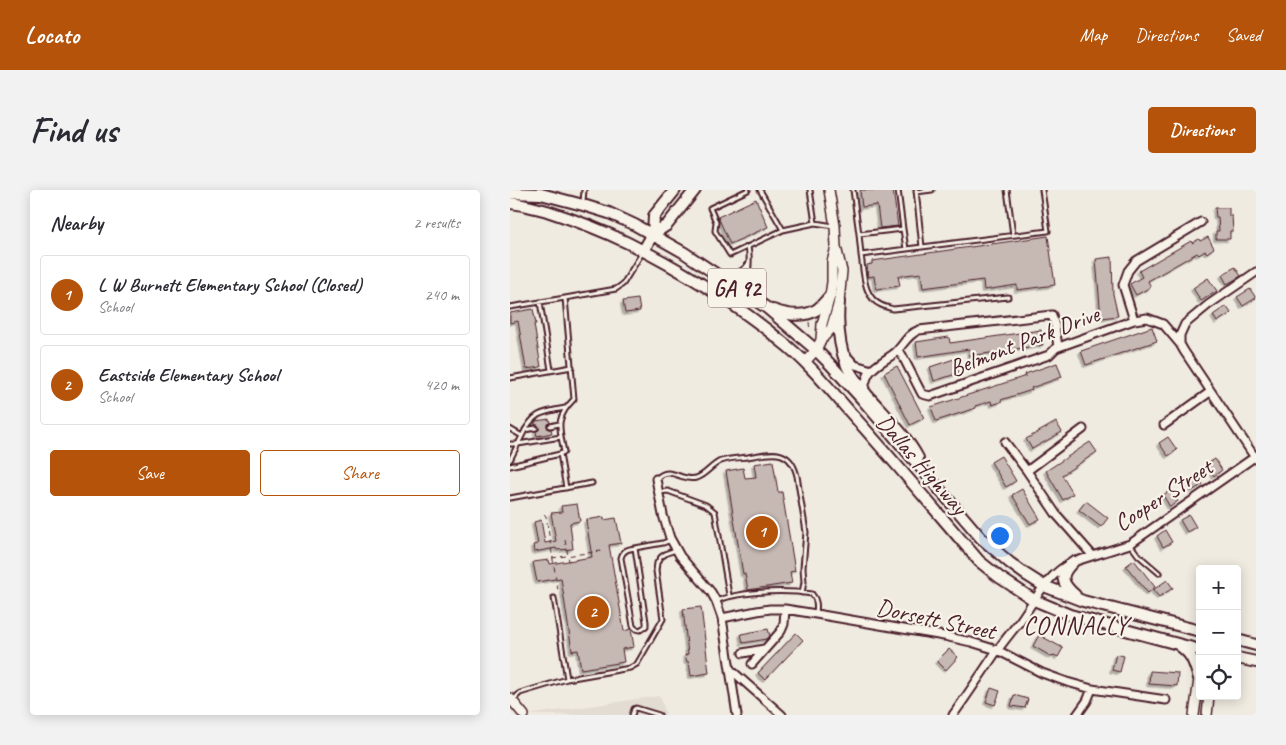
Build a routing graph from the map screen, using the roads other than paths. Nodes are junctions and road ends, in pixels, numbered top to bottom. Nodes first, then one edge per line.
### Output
1 (584, 190) edge
2 (675, 190) edge
3 (695, 190) edge
4 (748, 190) edge
5 (760, 190) edge
6 (810, 190) edge
7 (829, 190) edge
8 (853, 190) edge
9 (898, 190) edge
10 (932, 190) edge
11 (1007, 190) edge
12 (1042, 190) edge
13 (916, 191) edge
14 (510, 193) edge
15 (510, 204) edge
16 (583, 205) junction
17 (1201, 222) dead end
18 (816, 223) junction
19 (835, 226) junction
20 (903, 229) junction
21 (783, 230) junction
22 (653, 234) junction
23 (859, 234) junction
24 (1013, 236) junction
25 (748, 247) junction
26 (922, 247) junction
27 (906, 249) junction
28 (643, 250) junction
29 (862, 255) junction
30 (750, 261) junction
31 (1256, 272) edge
32 (719, 276) junction
33 (1008, 296) dead end
34 (565, 298) junction
35 (752, 298) junction
36 (834, 299) junction
37 (540, 302) junction
38 (510, 307) edge
39 (767, 308) junction
40 (1134, 320) junction
41 (1180, 344) junction
42 (1058, 347) junction
43 (816, 350) junction
44 (897, 351) junction
45 (844, 353) junction
46 (805, 362) junction
47 (572, 367) junction
48 (551, 370) junction
49 (872, 370) junction
50 (510, 378) edge
51 (864, 390) junction
52 (1210, 392) junction
53 (565, 408) junction
54 (559, 424) junction
55 (550, 426) dead end
56 (1164, 426) dead end
57 (536, 428) dead end
58 (1083, 429) dead end
59 (510, 430) edge
60 (525, 430) junction
61 (522, 436) junction
62 (561, 437) junction
63 (1005, 442) dead end
64 (510, 444) edge
65 (518, 444) junction
66 (560, 454) junction
67 (1256, 457) edge
68 (510, 460) edge
69 (510, 466) edge
70 (1027, 471) junction
71 (656, 478) joint
72 (930, 478) junction
73 (592, 483) dead end
74 (566, 488) junction
75 (658, 492) junction
76 (510, 498) edge
77 (671, 540) junction
78 (1130, 544) junction
79 (635, 548) junction
80 (677, 550) junction
81 (1092, 555) junction
82 (1073, 562) junction
83 (1159, 573) dead end
84 (1044, 586) junction
85 (802, 592) junction
86 (729, 595) junction
87 (554, 598) dead end
88 (1034, 600) junction
89 (716, 601) junction
90 (1083, 602) junction
91 (785, 610) junction
92 (816, 614) junction
93 (722, 618) junction
94 (1196, 630) edge
95 (1241, 641) edge
96 (1177, 644) junction
97 (1256, 644) edge
98 (765, 649) junction
99 (1196, 649) edge
100 (997, 650) junction
101 (743, 653) dead end
102 (1241, 659) edge
103 (1256, 662) edge
104 (752, 664) dead end
105 (1196, 667) edge
106 (730, 669) junction
107 (568, 679) junction
108 (1092, 689) junction
109 (511, 699) edge
110 (1196, 699) edge
111 (1166, 700) dead end
112 (1209, 700) edge
113 (524, 715) edge
114 (632, 715) edge
115 (659, 715) edge
116 (737, 715) edge
117 (782, 715) edge
118 (953, 715) edge
119 (1077, 715) edge
120 (1194, 715) edge
121 (1207, 715) edge

1 - 16 lane
2 - 22 main road
3 - 22 main road
4 - 25 lane
5 - 21 lane
6 - 18 lane
7 - 19 street
8 - 23 lane
9 - 20 lane
10 - 13 lane
11 - 24 lane
12 - 24 lane
13 - 26 lane
14 - 16 main road, GA 92
15 - 28 main road, GA 92
16 - 22 main road, GA 92
17 - 40 street
18 - 19 lane
18 - 21 lane
19 - 36 street
20 - 23 lane
20 - 27 lane
21 - 25 lane
22 - 28 main road
22 - 32 main road, Dallas Highway / GA 92
23 - 29 lane
24 - 26 lane
25 - 30 lane
26 - 27 lane
27 - 29 lane
28 - 34 lane
28 - 46 main road, Dallas Highway / GA 92
29 - 33 lane
30 - 32 lane
30 - 35 lane
31 - 41 street
32 - 35 main road, Dallas Highway / GA 92
34 - 37 lane
34 - 47 lane
35 - 39 main road, Dallas Highway / GA 92
36 - 39 main road
36 - 43 street
36 - 45 main road
37 - 38 lane
37 - 48 lane
39 - 43 main road, Dallas Highway / GA 92
40 - 41 street, Belmont Park Drive
40 - 42 street, Belmont Park Drive
41 - 52 street, Belmont Park Drive
42 - 44 street, Belmont Park Drive
42 - 44 street
43 - 46 street
43 - 72 main road, Dallas Highway / GA 92
44 - 49 street
45 - 49 street
45 - 51 main road
46 - 88 main road, Dallas Highway / GA 92
47 - 48 lane
47 - 53 lane
48 - 50 lane
49 - 51 street
51 - 72 main road
52 - 56 street
52 - 67 street, Belmont Park Drive
53 - 54 lane
53 - 60 lane
54 - 55 lane
54 - 62 lane
57 - 60 lane
58 - 70 street
59 - 61 lane
60 - 61 lane
61 - 65 lane
62 - 65 lane
62 - 66 lane
63 - 70 street
64 - 65 lane
65 - 68 lane
66 - 69 lane
66 - 74 lane
67 - 78 street, Cooper Street
70 - 81 street
71 - 75 street
71 - 85 lane
72 - 84 main road, Dallas Highway / GA 92
73 - 74 lane
74 - 76 lane
75 - 77 street
75 - 86 lane
77 - 79 lane
77 - 80 street
78 - 81 street, Cooper Street
78 - 83 lane
79 - 79 lane
80 - 89 street
80 - 107 lane
81 - 82 street, Cooper Street
82 - 84 street, Cooper Street
82 - 90 main road
84 - 88 street, Cooper Street
84 - 90 main road, Dallas Highway / GA 92
85 - 86 lane
85 - 92 lane
86 - 89 lane
87 - 107 lane
88 - 96 main road, Dallas Highway / GA 92
88 - 100 street, Cooper Street
89 - 93 street
90 - 94 main road, Dallas Highway / GA 92
91 - 92 street, Dorsett Street
91 - 93 street, Dorsett Street
91 - 98 street
92 - 100 street, Dorsett Street
93 - 106 street
95 - 97 main road
96 - 99 main road, Dallas Highway / GA 92
96 - 105 main road
98 - 101 street
98 - 104 street
100 - 108 street, Dorsett Street
100 - 118 street, Cooper Street
102 - 103 main road
106 - 116 street
106 - 117 street
107 - 109 lane
108 - 111 street, Dorsett Street
108 - 119 street
109 - 113 street
110 - 120 street
112 - 121 street
114 - 115 lane

